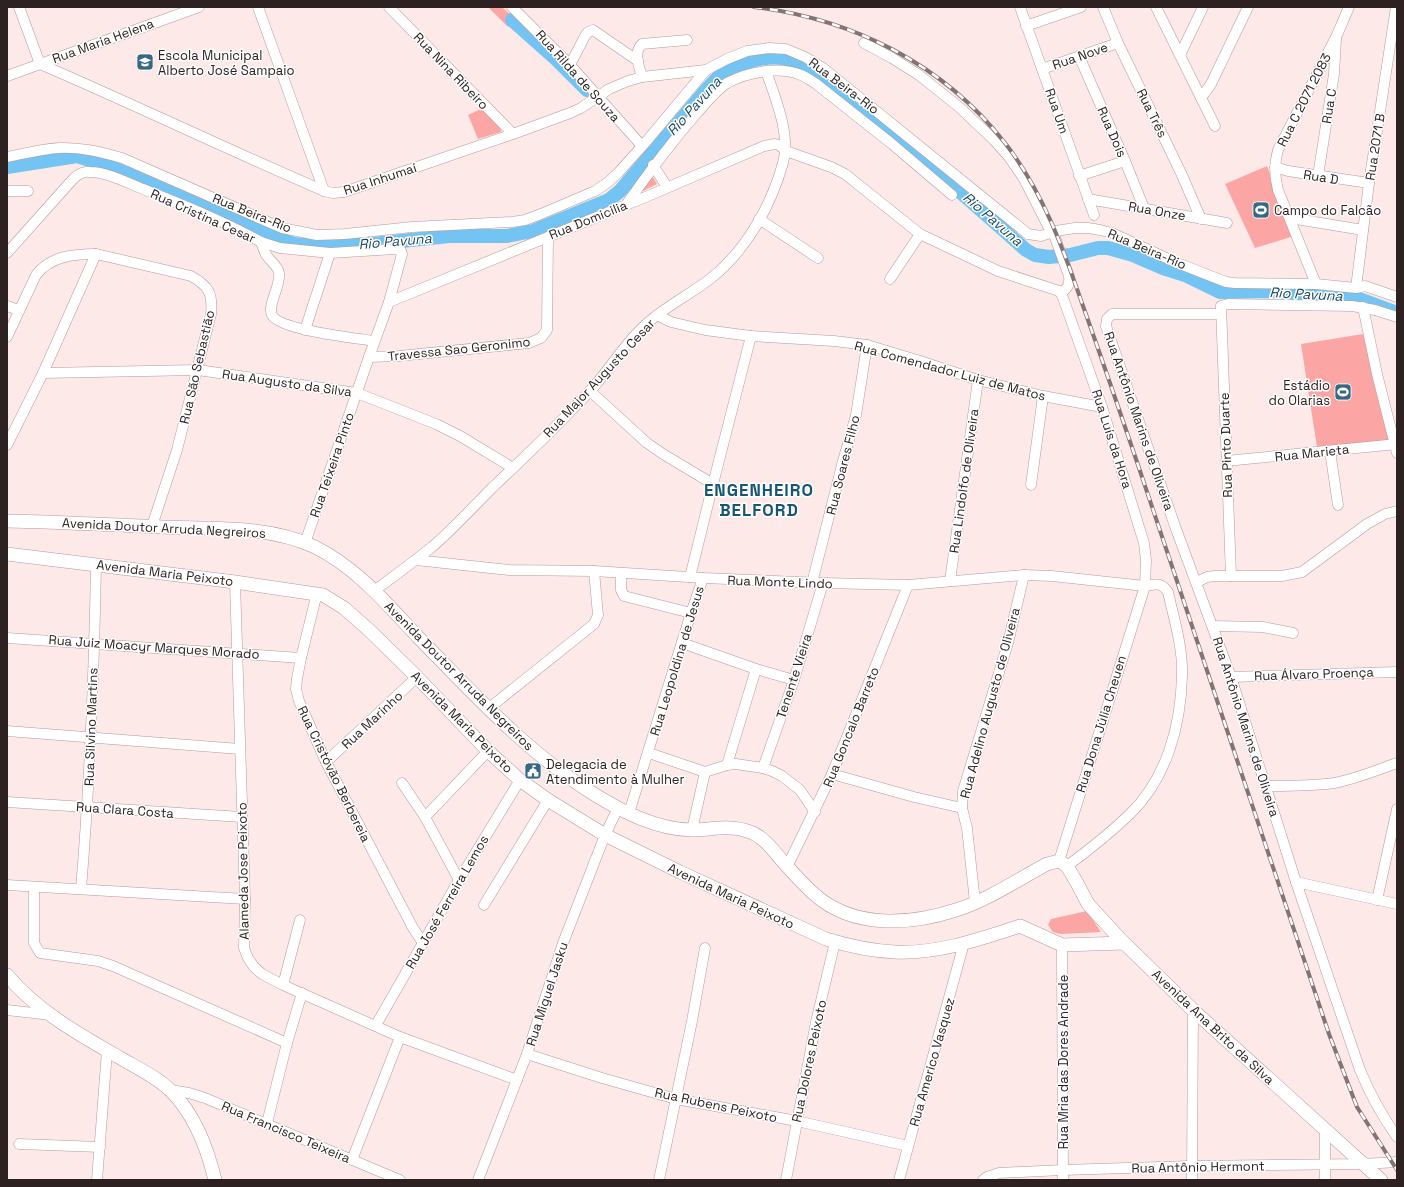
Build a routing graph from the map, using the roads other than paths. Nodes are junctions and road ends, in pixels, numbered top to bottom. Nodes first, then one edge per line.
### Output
1 (19, 7) edge
2 (199, 7) edge
3 (258, 7) edge
4 (389, 7) edge
5 (512, 7) edge
6 (1020, 7) edge
7 (1081, 7) edge
8 (1102, 7) edge
9 (1156, 7) edge
10 (1203, 7) edge
11 (1248, 7) edge
12 (1349, 7) edge
13 (1396, 7) edge
14 (1026, 26) junction
15 (1337, 35) junction
16 (687, 40) dead end
17 (1118, 42) junction
18 (864, 43) dead end
19 (1180, 55) junction
20 (1079, 56) junction
21 (638, 61) junction
22 (40, 64) junction
23 (570, 65) junction
24 (1042, 69) junction
25 (706, 70) junction
26 (766, 72) junction
27 (7, 76) edge
28 (642, 77) junction
29 (598, 97) junction
30 (1201, 98) junction
31 (1215, 126) dead end
32 (513, 134) junction
33 (642, 146) junction
34 (786, 150) junction
35 (7, 157) edge
36 (1125, 161) junction
37 (653, 165) junction
38 (1275, 167) junction
39 (1079, 176) junction
40 (1318, 176) junction
41 (1369, 184) junction
42 (667, 188) junction
43 (7, 191) edge
44 (28, 191) dead end
45 (324, 191) junction
46 (952, 195) dead end
47 (1088, 199) junction
48 (626, 205) junction
49 (1144, 208) junction
50 (1094, 215) dead end
51 (1290, 218) junction
52 (759, 219) junction
53 (1201, 219) junction
54 (1227, 223) dead end
55 (1363, 230) junction
56 (1052, 232) junction
57 (920, 234) junction
58 (548, 237) junction
59 (261, 242) junction
60 (7, 253) edge
61 (330, 253) junction
62 (96, 254) junction
63 (818, 258) dead end
64 (890, 279) dead end
65 (1316, 284) junction
66 (1356, 288) junction
67 (1062, 294) junction
68 (1397, 297) edge
69 (389, 302) junction
70 (7, 306) edge
71 (1363, 307) junction
72 (19, 310) junction
73 (1220, 310) junction
74 (657, 315) junction
75 (1397, 317) edge
76 (305, 330) junction
77 (751, 336) junction
78 (7, 337) edge
79 (374, 341) junction
80 (867, 345) junction
81 (369, 357) junction
82 (198, 370) junction
83 (43, 373) junction
84 (978, 380) junction
85 (590, 391) junction
86 (357, 393) junction
87 (1043, 396) junction
88 (1102, 407) junction
89 (7, 445) edge
90 (1396, 447) edge
91 (1330, 451) junction
92 (1226, 461) junction
93 (512, 468) junction
94 (713, 484) junction
95 (1031, 486) dead end
96 (1338, 505) dead end
97 (1397, 510) edge
98 (7, 521) edge
99 (152, 526) junction
100 (305, 543) junction
101 (7, 554) edge
102 (416, 560) junction
103 (96, 565) junction
104 (594, 571) junction
105 (621, 573) junction
106 (1024, 575) junction
107 (1231, 576) junction
108 (690, 577) junction
109 (703, 578) junction
110 (235, 582) junction
111 (950, 582) junction
112 (1197, 582) junction
113 (812, 583) junction
114 (823, 583) junction
115 (908, 585) junction
116 (1144, 586) junction
117 (374, 591) junction
118 (317, 593) junction
119 (691, 613) junction
120 (1213, 626) junction
121 (1293, 633) dead end
122 (7, 638) edge
123 (94, 643) junction
124 (682, 643) junction
125 (237, 653) junction
126 (300, 658) junction
127 (756, 669) junction
128 (1397, 672) edge
129 (1231, 676) junction
130 (417, 677) junction
131 (794, 680) junction
132 (488, 709) junction
133 (7, 731) edge
134 (91, 738) junction
135 (240, 749) junction
136 (488, 751) junction
137 (649, 753) junction
138 (326, 762) junction
139 (1397, 763) edge
140 (727, 765) junction
141 (763, 768) junction
142 (705, 772) junction
143 (832, 774) junction
144 (520, 780) junction
145 (402, 783) dead end
146 (1265, 786) junction
147 (548, 800) junction
148 (7, 802) edge
149 (88, 808) junction
150 (962, 808) junction
151 (1397, 809) edge
152 (624, 811) junction
153 (815, 812) junction
154 (242, 818) junction
155 (425, 818) junction
156 (692, 830) junction
157 (605, 835) junction
158 (1063, 864) junction
159 (788, 867) junction
160 (459, 880) junction
161 (1296, 882) junction
162 (7, 885) edge
163 (34, 887) junction
164 (81, 889) junction
165 (245, 899) junction
166 (1377, 900) junction
167 (976, 902) junction
168 (484, 904) dead end
169 (1397, 904) edge
170 (300, 920) dead end
171 (835, 942) junction
172 (423, 943) junction
173 (964, 943) junction
174 (1124, 943) junction
175 (1062, 945) junction
176 (704, 948) dead end
177 (7, 974) edge
178 (283, 986) junction
179 (302, 993) junction
180 (7, 1010) edge
181 (1193, 1010) junction
182 (51, 1015) junction
183 (376, 1025) junction
184 (400, 1037) junction
185 (287, 1043) junction
186 (107, 1051) junction
187 (528, 1054) junction
188 (517, 1080) junction
189 (170, 1090) junction
190 (676, 1099) junction
191 (796, 1121) junction
192 (267, 1123) junction
193 (1325, 1130) junction
194 (1397, 1137) edge
195 (19, 1144) dead end
196 (908, 1146) junction
197 (100, 1147) junction
198 (352, 1160) junction
199 (1397, 1162) edge
200 (1324, 1164) junction
201 (1363, 1164) junction
202 (1191, 1166) junction
203 (1063, 1175) edge
204 (999, 1177) edge
205 (97, 1180) edge
206 (215, 1180) edge
207 (400, 1180) edge
208 (478, 1180) edge
209 (659, 1180) edge
210 (786, 1180) edge
211 (899, 1180) edge
212 (983, 1180) edge
213 (1192, 1180) edge
214 (1325, 1180) edge
215 (1381, 1180) edge

1 - 22 street
2 - 22 street, Rua Maria Helena
3 - 45 street
4 - 32 street, Rua Nina Ribeiro
5 - 23 street, Rua Rilda de Souza
6 - 14 street, Rua Um
7 - 14 street
8 - 17 street, Rua Três
9 - 19 street
10 - 19 street
11 - 30 street
12 - 15 street, Rua C 2071 2083
13 - 41 street, Rua 2071 B
14 - 24 street, Rua Um
15 - 38 street, Rua C 2071 2083
15 - 40 street, Rua C
16 - 21 street
17 - 20 street, Rua Nove
17 - 53 street, Rua Três
18 - 56 street
19 - 30 street
20 - 24 street, Rua Nove
20 - 36 street, Rua Dois
21 - 23 street
21 - 28 street
22 - 27 street, Rua Maria Helena
22 - 45 street, Rua Inhumaí
23 - 29 street, Rua Rilda de Souza
24 - 39 street, Rua Um
25 - 28 street, Rua Inhumaí
25 - 33 street, Rua Beira-Rio
25 - 56 street, Rua Beira-Rio
26 - 34 street, Rua Major Augusto Cesar
26 - 37 street
26 - 46 street
28 - 29 street, Rua Inhumaí
29 - 32 street, Rua Inhumaí
29 - 33 street, Rua Rilda de Souza
30 - 31 street
32 - 45 street, Rua Inhumaí
33 - 35 street, Rua Beira-Rio
34 - 42 street, Rua Domicilia
34 - 52 street, Rua Major Augusto Cesar
34 - 57 street, Rua Domicilia
36 - 39 street
36 - 49 street, Rua Dois
37 - 42 street
37 - 48 street
38 - 40 street, Rua D
38 - 51 street, Rua C 2071 2083
39 - 47 street, Rua Um
40 - 41 street, Rua D
41 - 55 street, Rua 2071 B
42 - 48 street, Rua Domicilia
43 - 44 street
47 - 49 street, Rua Onze
47 - 50 street, Rua Um
48 - 58 street, Rua Domicilia
49 - 53 street, Rua Onze
51 - 55 street
51 - 65 street, Rua C 2071 2083
52 - 63 street
52 - 74 street, Rua Major Augusto Cesar
53 - 54 street, Rua Onze
55 - 66 street, Rua 2071 B
56 - 65 street, Rua Beira-Rio
56 - 67 street
57 - 64 street
57 - 67 street, Rua Domicilia
58 - 69 street, Rua Domicilia
58 - 81 street, Travessa Sao Geronimo
59 - 60 street, Rua Cristina Cesar
59 - 61 street
59 - 76 street, Rua Cristina Cesar
61 - 69 street, Rua Teixeira Pinto
61 - 76 street
62 - 72 street, Rua São Sebastião
62 - 82 street, Rua São Sebastião
62 - 83 street
65 - 66 street, Rua Beira-Rio
66 - 68 street, Rua Beira-Rio
67 - 88 street, Rua Luís da Hora
69 - 79 street, Rua Teixeira Pinto
70 - 72 street
71 - 73 street
71 - 75 street
71 - 90 street
72 - 78 street, Rua São Sebastião
73 - 92 street, Rua Pinto Duarte
73 - 112 street, Rua Antônio Marins de Oliveira
74 - 77 street, Rua Comendador Luiz de Matos
74 - 85 street, Rua Major Augusto Cesar
76 - 79 street, Rua Cristina Cesar
77 - 80 street, Rua Comendador Luiz de Matos
77 - 94 street
79 - 81 street, Rua Teixeira Pinto
80 - 84 street, Rua Comendador Luiz de Matos
80 - 113 street, Rua Soares Filho
81 - 86 street, Rua Teixeira Pinto
82 - 83 street, Rua Augusto da Silva
82 - 86 street, Rua Augusto da Silva
82 - 99 street, Rua São Sebastião
83 - 89 street
84 - 87 street, Rua Comendador Luiz de Matos
84 - 111 street, Rua Lindolfo de Oliveira
85 - 93 street, Rua Major Augusto Cesar
85 - 94 street
86 - 93 street, Rua Augusto da Silva
86 - 100 street, Rua Teixeira Pinto
87 - 88 street, Rua Comendador Luiz de Matos
87 - 95 street
88 - 116 street, Rua Luís da Hora
90 - 91 street, Rua Marieta
91 - 92 street, Rua Marieta
91 - 96 street
92 - 107 street, Rua Pinto Duarte
93 - 102 street, Rua Major Augusto Cesar
94 - 108 street
97 - 107 street
98 - 99 main road, Avenida Doutor Arruda Negreiros
99 - 100 main road, Avenida Doutor Arruda Negreiros
100 - 117 main road, Avenida Doutor Arruda Negreiros
101 - 103 main road, Avenida Maria Peixoto
102 - 104 street, Rua Monte Lindo
102 - 117 street, Rua Major Augusto Cesar
103 - 110 main road, Avenida Maria Peixoto
103 - 123 street, Rua Silvino Martins
104 - 105 street, Rua Monte Lindo
104 - 132 street
105 - 108 street, Rua Monte Lindo
105 - 119 street
106 - 111 street, Rua Monte Lindo
106 - 116 street, Rua Monte Lindo
106 - 150 street, Rua Adelino Augusto de Oliveira
107 - 112 street
108 - 109 street, Rua Monte Lindo
109 - 113 street, Rua Monte Lindo
109 - 119 street, Rua Leopoldina de Jesus
110 - 118 main road, Avenida Maria Peixoto
110 - 125 street, Alameda Jose Peixoto
111 - 115 street, Rua Monte Lindo
112 - 120 street, Rua Antônio Marins de Oliveira
113 - 114 street, Rua Monte Lindo
114 - 115 street, Rua Monte Lindo
114 - 131 street, Tenente Vieira
115 - 143 street, Rua Goncalo Barreto
116 - 158 street, Rua Dona Júlia Cheuen
116 - 158 street, Rua Monte Lindo
117 - 132 main road, Avenida Doutor Arruda Negreiros
118 - 126 street, Rua Cristóvão Berbereia
118 - 130 main road, Avenida Maria Peixoto
119 - 124 street, Rua Leopoldina de Jesus
120 - 121 street
120 - 129 street, Rua Antônio Marins de Oliveira
122 - 123 street, Rua Juiz Moacyr Marques Morado
123 - 125 street, Rua Juiz Moacyr Marques Morado
123 - 134 street, Rua Silvino Martins
124 - 127 street
124 - 137 street, Rua Leopoldina de Jesus
125 - 126 street, Rua Juiz Moacyr Marques Morado
125 - 135 street, Alameda Jose Peixoto
126 - 138 street, Rua Cristóvão Berbereia
127 - 131 street
127 - 140 street
128 - 129 street, Rua Álvaro Proença
129 - 146 street, Rua Antônio Marins de Oliveira
130 - 136 main road, Avenida Maria Peixoto
130 - 138 street, Rua Marinho
131 - 141 street, Tenente Vieira
132 - 152 main road, Avenida Doutor Arruda Negreiros
133 - 134 street
134 - 135 street
134 - 149 street, Rua Silvino Martins
135 - 154 street, Alameda Jose Peixoto
136 - 144 main road, Avenida Maria Peixoto
136 - 155 street
137 - 142 street
137 - 152 street, Rua Leopoldina de Jesus
138 - 172 street, Rua Cristóvão Berbereia
139 - 146 street
140 - 141 street
140 - 142 street
141 - 153 street
142 - 156 street
143 - 150 street
143 - 153 street, Rua Goncalo Barreto
144 - 147 main road, Avenida Maria Peixoto
144 - 160 street, Rua José Ferreira Lemos
145 - 155 street
146 - 161 street, Rua Antônio Marins de Oliveira
147 - 157 main road, Avenida Maria Peixoto
147 - 168 street
148 - 149 street, Rua Clara Costa
149 - 154 street, Rua Clara Costa
149 - 164 street, Rua Silvino Martins
150 - 167 street, Rua Adelino Augusto de Oliveira
151 - 166 street
152 - 156 main road, Avenida Doutor Arruda Negreiros
152 - 157 street, Rua Miguel Jasku
153 - 159 street, Rua Goncalo Barreto
154 - 165 street, Alameda Jose Peixoto
155 - 160 street
156 - 159 main road, Avenida Doutor Arruda Negreiros
157 - 171 main road, Avenida Maria Peixoto
157 - 187 street, Rua Miguel Jasku
158 - 167 main road, Avenida Doutor Arruda Negreiros
158 - 174 main road, Avenida Ana Brito da Silva
159 - 167 main road, Avenida Doutor Arruda Negreiros
160 - 172 street, Rua José Ferreira Lemos
161 - 166 street
161 - 194 street, Rua Antônio Marins de Oliveira
162 - 163 street
163 - 164 street
163 - 185 street
164 - 165 street
165 - 178 street, Alameda Jose Peixoto
166 - 169 street
170 - 178 street
171 - 173 main road, Avenida Maria Peixoto
171 - 191 street, Rua Dolores Peixoto
172 - 183 street, Rua José Ferreira Lemos
173 - 175 main road, Avenida Maria Peixoto
173 - 196 street, Rua Americo Vasquez
174 - 175 main road
174 - 181 main road, Avenida Ana Brito da Silva
175 - 203 street, Rua Mria das Dores Andrade
176 - 190 street
177 - 182 main road
178 - 179 street, Alameda Jose Peixoto
179 - 183 street, Alameda Jose Peixoto
179 - 185 street
180 - 182 street
181 - 193 main road, Avenida Ana Brito da Silva
181 - 202 street
182 - 186 main road
183 - 184 street, Alameda Jose Peixoto
184 - 188 street, Alameda Jose Peixoto
184 - 198 street
185 - 192 street
186 - 189 main road
186 - 197 street
187 - 188 street, Rua Miguel Jasku
187 - 190 street, Rua Rubens Peixoto
188 - 208 street, Rua Miguel Jasku
189 - 192 street, Rua Francisco Teixeira
189 - 206 main road
190 - 191 street, Rua Rubens Peixoto
190 - 209 street
191 - 196 street, Rua Rubens Peixoto
191 - 210 street, Rua Dolores Peixoto
192 - 198 street, Rua Francisco Teixeira
193 - 200 street
193 - 201 main road, Avenida Ana Brito da Silva
195 - 197 street
196 - 211 street, Rua Americo Vasquez
197 - 205 street
198 - 207 street, Rua Francisco Teixeira
199 - 201 street, Rua Antônio Hermont
200 - 201 street, Rua Antônio Hermont
200 - 202 street, Rua Antônio Hermont
200 - 214 street
201 - 215 main road, Avenida Ana Brito da Silva
202 - 203 street, Rua Antônio Hermont
202 - 213 street
203 - 204 street, Rua Antônio Hermont
204 - 212 street

